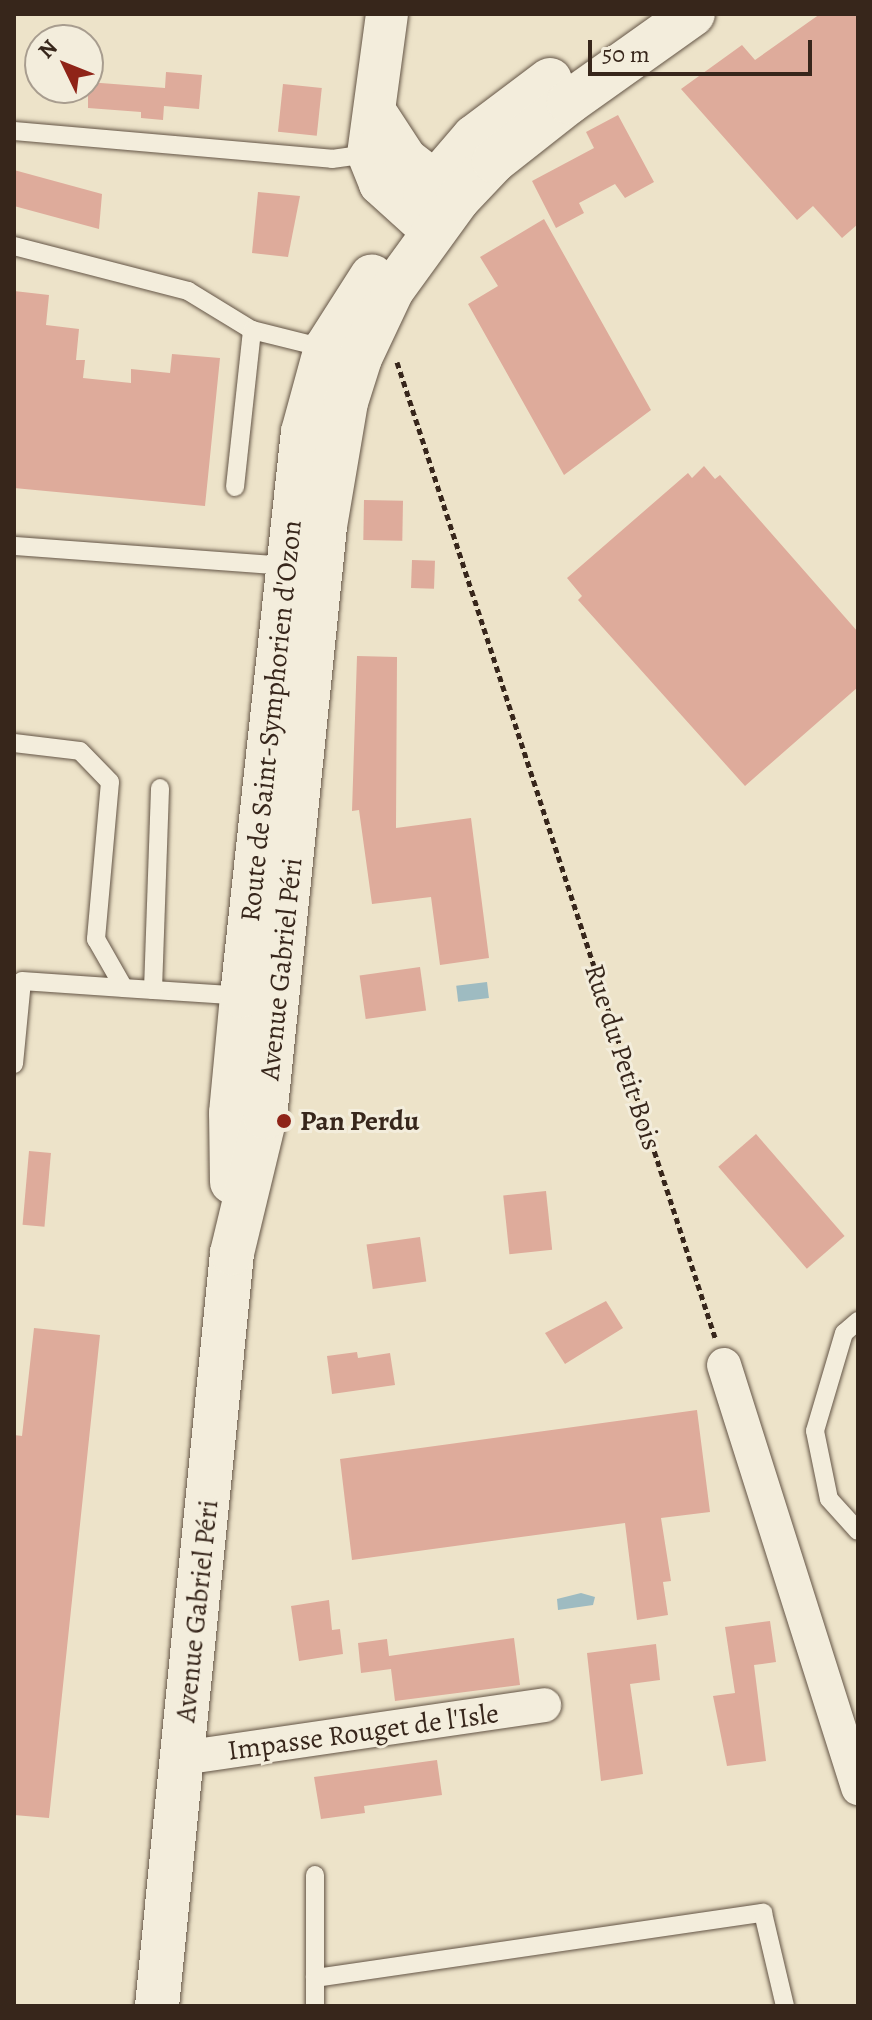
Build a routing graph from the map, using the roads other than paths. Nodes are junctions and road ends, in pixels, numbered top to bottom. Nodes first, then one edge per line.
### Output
1 (387, 14) edge
2 (642, 14) edge
3 (693, 14) edge
4 (376, 113) junction
5 (14, 131) edge
6 (368, 154) junction
7 (433, 207) junction
8 (14, 246) edge
9 (252, 330) junction
10 (350, 350) junction
11 (235, 487) dead end
12 (14, 546) edge
13 (288, 566) junction
14 (14, 743) edge
15 (285, 767) junction
16 (160, 788) dead end
17 (124, 988) junction
18 (153, 990) junction
19 (260, 996) junction
20 (14, 1064) edge
21 (858, 1321) edge
22 (724, 1365) road end
23 (858, 1531) edge
24 (544, 1705) dead end
25 (182, 1758) junction
26 (858, 1788) edge
27 (315, 1875) dead end
28 (315, 1978) junction
29 (157, 2006) edge
30 (315, 2006) edge
31 (785, 2006) edge

1 - 4 street
2 - 7 main road
3 - 7 main road
4 - 6 street
4 - 7 street
5 - 6 lane
6 - 7 street
7 - 10 main road, Route de Saint-Symphorien d'Ozon
8 - 9 lane
9 - 10 lane
9 - 11 lane
10 - 13 main road, Route de Saint-Symphorien d'Ozon
10 - 15 main road, Avenue Gabriel Péri
12 - 13 lane
13 - 15 main road, Route de Saint-Symphorien d'Ozon
14 - 17 lane
15 - 19 main road, Avenue Gabriel Péri
16 - 18 lane
17 - 18 lane
17 - 20 lane
18 - 19 lane
19 - 25 main road, Avenue Gabriel Péri
21 - 23 lane
22 - 26 street
24 - 25 street, Impasse Rouget de l'Isle
25 - 29 main road, Avenue Gabriel Péri
27 - 28 lane
28 - 30 lane
28 - 31 lane

